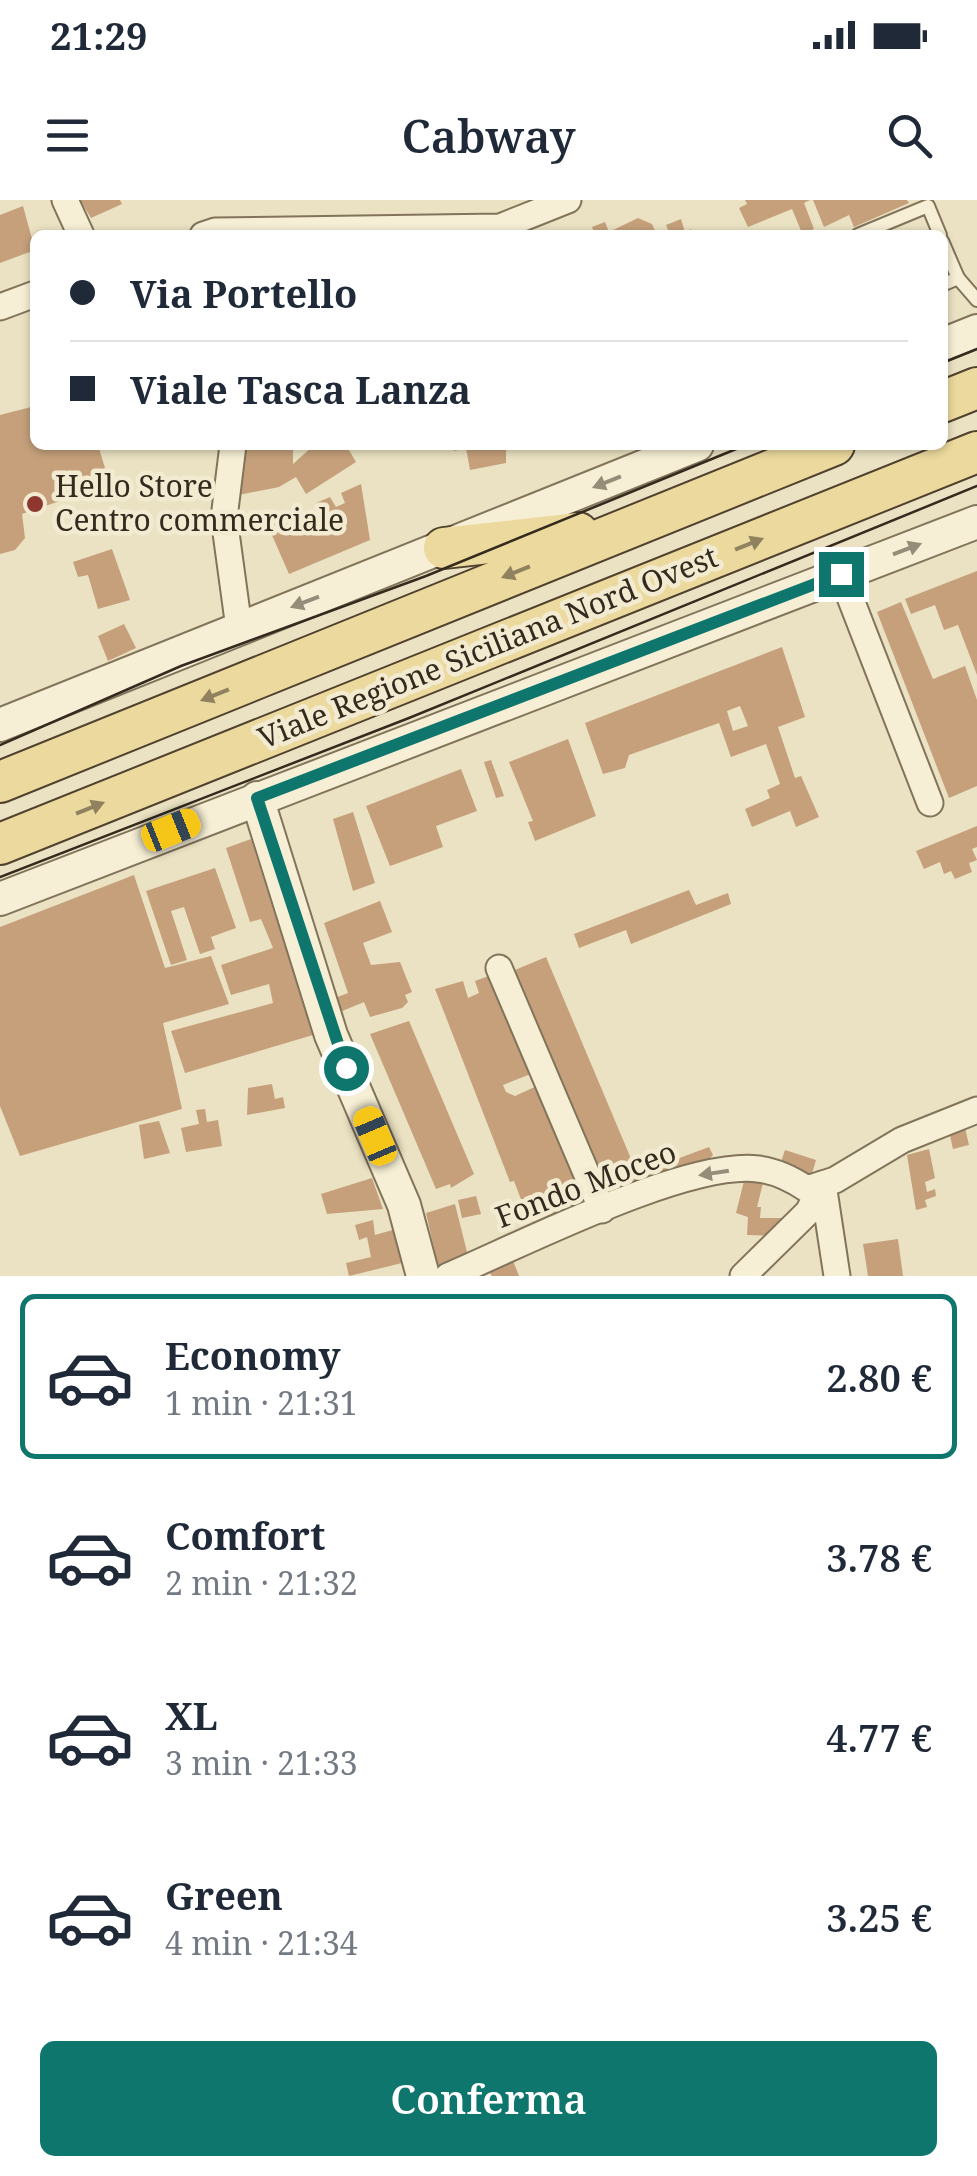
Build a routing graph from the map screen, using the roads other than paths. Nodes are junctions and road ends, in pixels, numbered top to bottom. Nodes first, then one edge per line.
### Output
1 (65, 200) edge
2 (568, 200) edge
3 (79, 230) edge
4 (396, 230) edge
5 (870, 230) edge
6 (938, 230) edge
7 (948, 254) edge
8 (958, 278) junction
9 (948, 282) edge
10 (30, 296) edge
11 (977, 300) edge
12 (0, 307) edge
13 (977, 331) edge
14 (948, 343) edge
15 (977, 388) edge
16 (948, 400) edge
17 (232, 450) edge
18 (685, 450) edge
19 (821, 450) edge
20 (977, 452) edge
21 (977, 522) edge
22 (626, 528) junction
23 (444, 548) junction
24 (841, 574) junction
25 (239, 628) junction
26 (0, 725) edge
27 (0, 782) edge
28 (257, 798) junction
29 (930, 803) dead end
30 (0, 844) edge
31 (0, 899) edge
32 (499, 968) dead end
33 (977, 1110) edge
34 (815, 1186) junction
35 (602, 1210) junction
36 (423, 1276) edge
37 (448, 1276) edge
38 (743, 1276) edge
39 (837, 1276) edge

1 - 3 street
2 - 4 street
5 - 6 lane
7 - 8 lane
8 - 9 lane
8 - 11 lane
10 - 12 street
13 - 14 street
15 - 16 main road
17 - 25 street
18 -> 23 street
19 - 22 main road, Viale Regione Siciliana Nord Ovest
30 -> 20 main road, Viale Regione Siciliana Nord Ovest
24 -> 21 street
22 - 23 main road
22 -> 27 main road, Viale Regione Siciliana Nord Ovest
23 -> 25 street
24 - 28 street
24 - 29 street
25 - 26 street
28 - 31 street
28 - 36 street
32 - 35 street
33 - 34 street
34 -> 35 street, Fondo Moceo
34 - 38 street
34 - 39 street
35 - 37 street, Fondo Moceo

